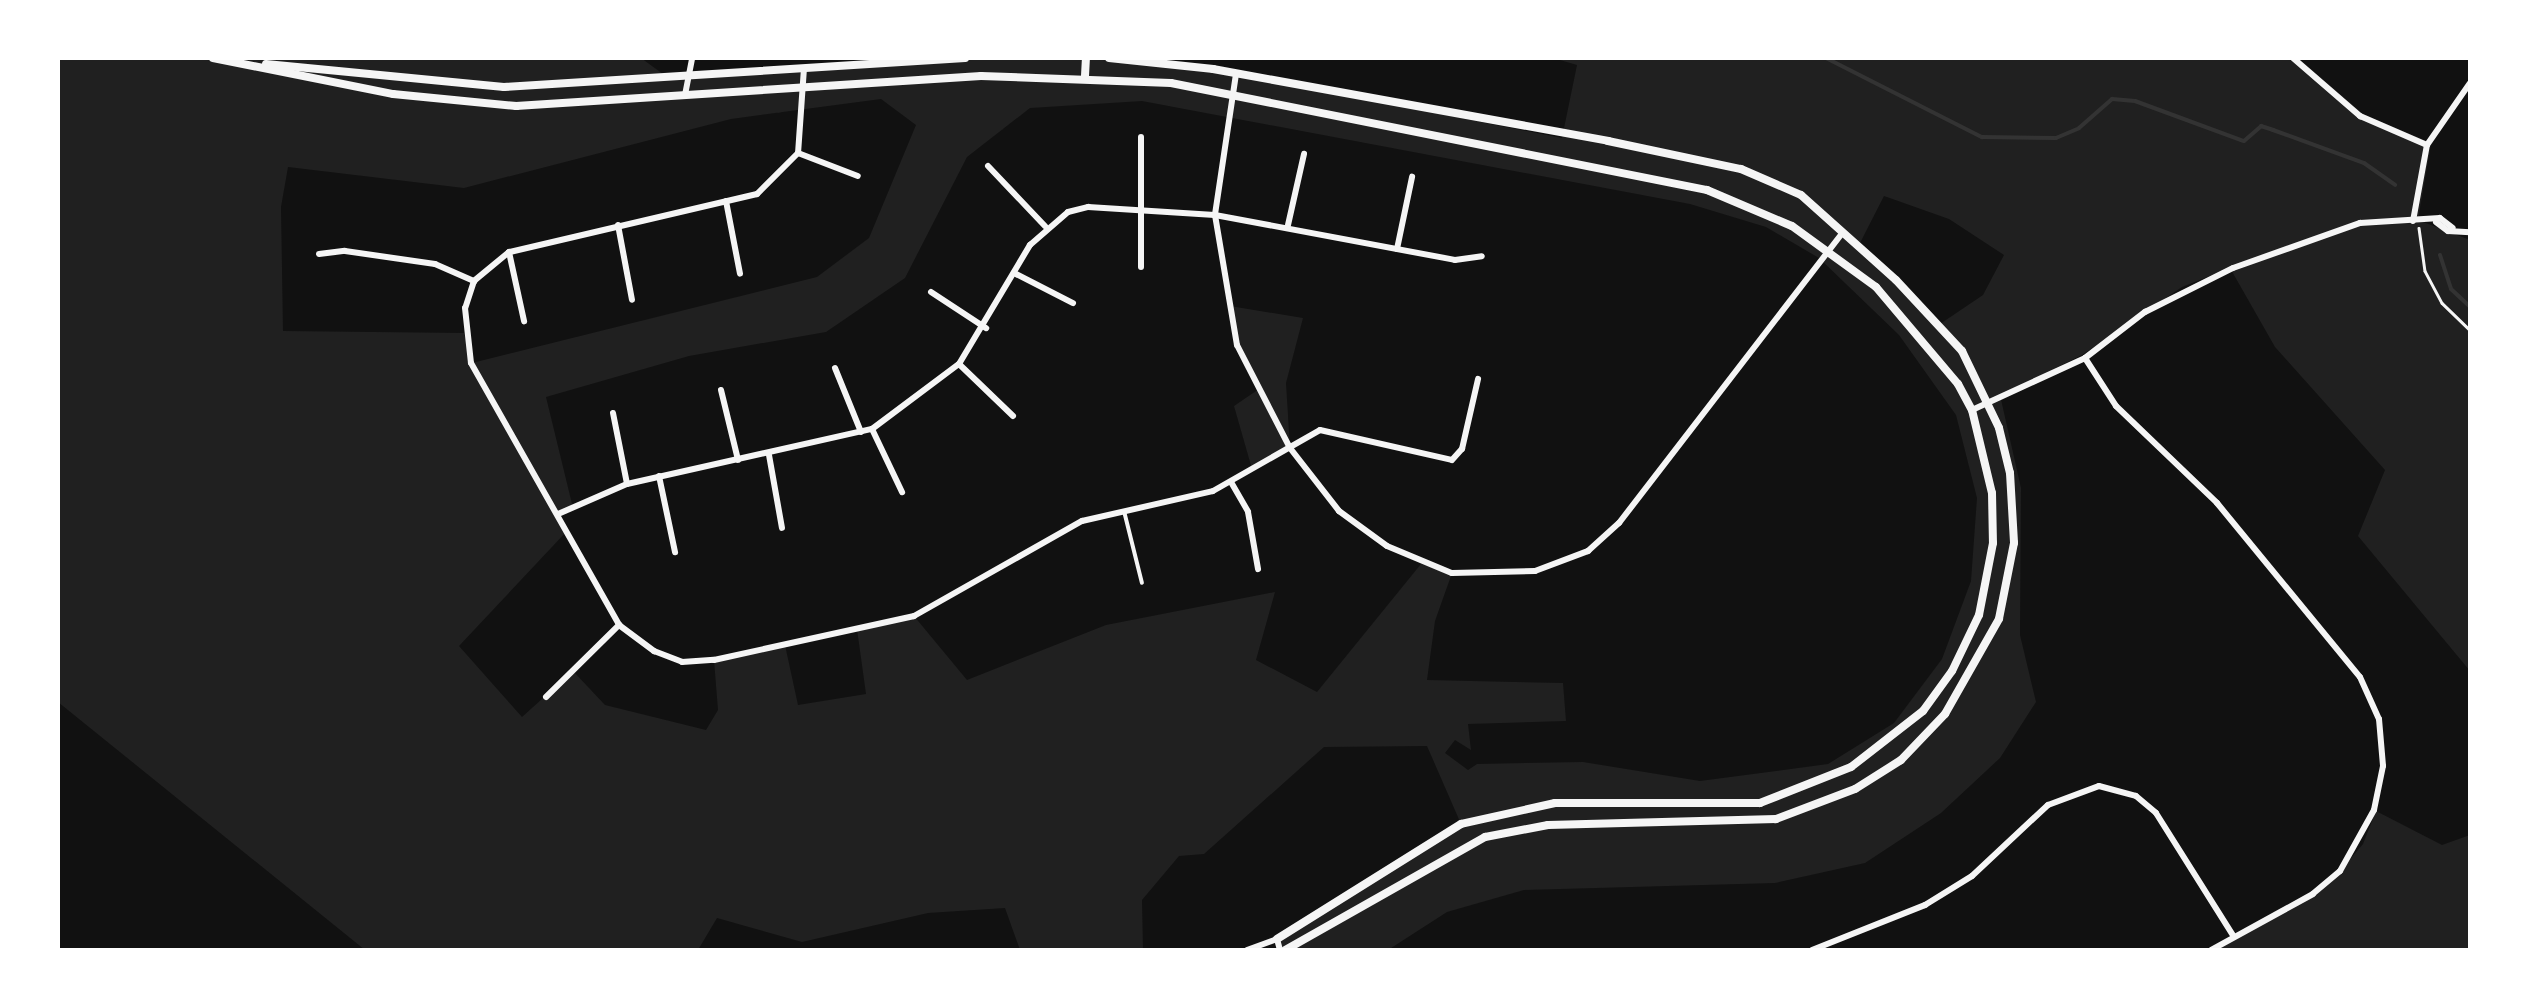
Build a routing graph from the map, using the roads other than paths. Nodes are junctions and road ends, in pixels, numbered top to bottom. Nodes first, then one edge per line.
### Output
1 (216, 58) edge
2 (692, 58) edge
3 (964, 58) edge
4 (1086, 58) edge
5 (1109, 58) edge
6 (2293, 58) edge
7 (804, 68) junction
8 (1236, 74) junction
9 (684, 76) junction
10 (1085, 76) junction
11 (2470, 84) edge
12 (804, 89) junction
13 (685, 95) junction
14 (1231, 95) junction
15 (1141, 136) dead end
16 (2427, 145) junction
17 (798, 153) junction
18 (1304, 154) dead end
19 (988, 166) dead end
20 (858, 176) dead end
21 (1412, 177) dead end
22 (726, 201) junction
23 (1138, 208) junction
24 (1215, 216) junction
25 (2416, 221) junction
26 (618, 225) junction
27 (1288, 225) junction
28 (1045, 226) junction
29 (1844, 232) junction
30 (2470, 232) edge
31 (1397, 249) junction
32 (1828, 250) junction
33 (509, 252) junction
34 (319, 254) dead end
35 (1482, 256) dead end
36 (1141, 267) dead end
37 (740, 274) dead end
38 (1016, 274) junction
39 (474, 281) junction
40 (931, 292) dead end
41 (632, 300) dead end
42 (1073, 303) dead end
43 (524, 322) dead end
44 (986, 328) junction
45 (2085, 358) junction
46 (959, 364) junction
47 (835, 368) dead end
48 (1478, 378) dead end
49 (721, 390) dead end
50 (1988, 402) junction
51 (1972, 410) junction
52 (613, 413) dead end
53 (1013, 416) dead end
54 (872, 429) junction
55 (860, 432) junction
56 (1290, 448) junction
57 (768, 455) junction
58 (738, 460) junction
59 (660, 476) junction
60 (1231, 482) junction
61 (627, 484) junction
62 (902, 492) dead end
63 (1124, 511) junction
64 (558, 514) junction
65 (782, 528) dead end
66 (675, 552) dead end
67 (1258, 568) dead end
68 (1142, 583) dead end
69 (620, 626) junction
70 (546, 697) dead end
71 (2234, 937) junction
72 (1276, 939) junction
73 (1247, 950) edge
74 (1282, 950) edge
75 (1812, 950) edge
76 (2211, 950) edge

1 - 9 street
1 - 13 street
2 - 9 street
3 - 7 street
4 - 10 street
5 - 8 street
6 - 16 street
7 - 9 street
7 - 12 street
8 - 14 street
8 - 29 street
9 - 13 street
10 - 12 street
10 - 14 street
11 - 16 street
12 - 13 street
12 - 17 street
14 - 24 street
14 - 32 street
15 - 23 street
16 - 25 street
17 - 20 street
17 - 22 street
18 - 27 street
19 - 28 street
21 - 31 street
22 - 26 street
22 - 37 street
23 - 24 street
23 - 28 street
23 - 36 street
24 - 27 street
24 - 56 street
25 - 30 street
25 - 45 street
26 - 33 street
26 - 41 street
27 - 31 street
28 - 38 street
29 - 32 street
29 - 50 street
31 - 35 street
32 - 51 street
32 - 56 street
33 - 39 street
33 - 43 street
34 - 39 street
38 - 42 street
38 - 44 street
39 - 64 street
40 - 44 street
44 - 46 street
45 - 50 street
45 - 71 street
46 - 53 street
46 - 54 street
47 - 55 street
48 - 56 street
49 - 58 street
50 - 51 street
50 - 74 street
51 - 72 street
52 - 61 street
54 - 55 street
54 - 62 street
55 - 57 street
56 - 60 street
57 - 58 street
57 - 65 street
58 - 59 street
59 - 61 street
59 - 66 street
60 - 63 street
60 - 67 street
61 - 64 street
63 - 68 lane
63 - 69 street
64 - 69 street
69 - 70 street
71 - 75 street
71 - 76 street
72 - 73 street
72 - 74 street

